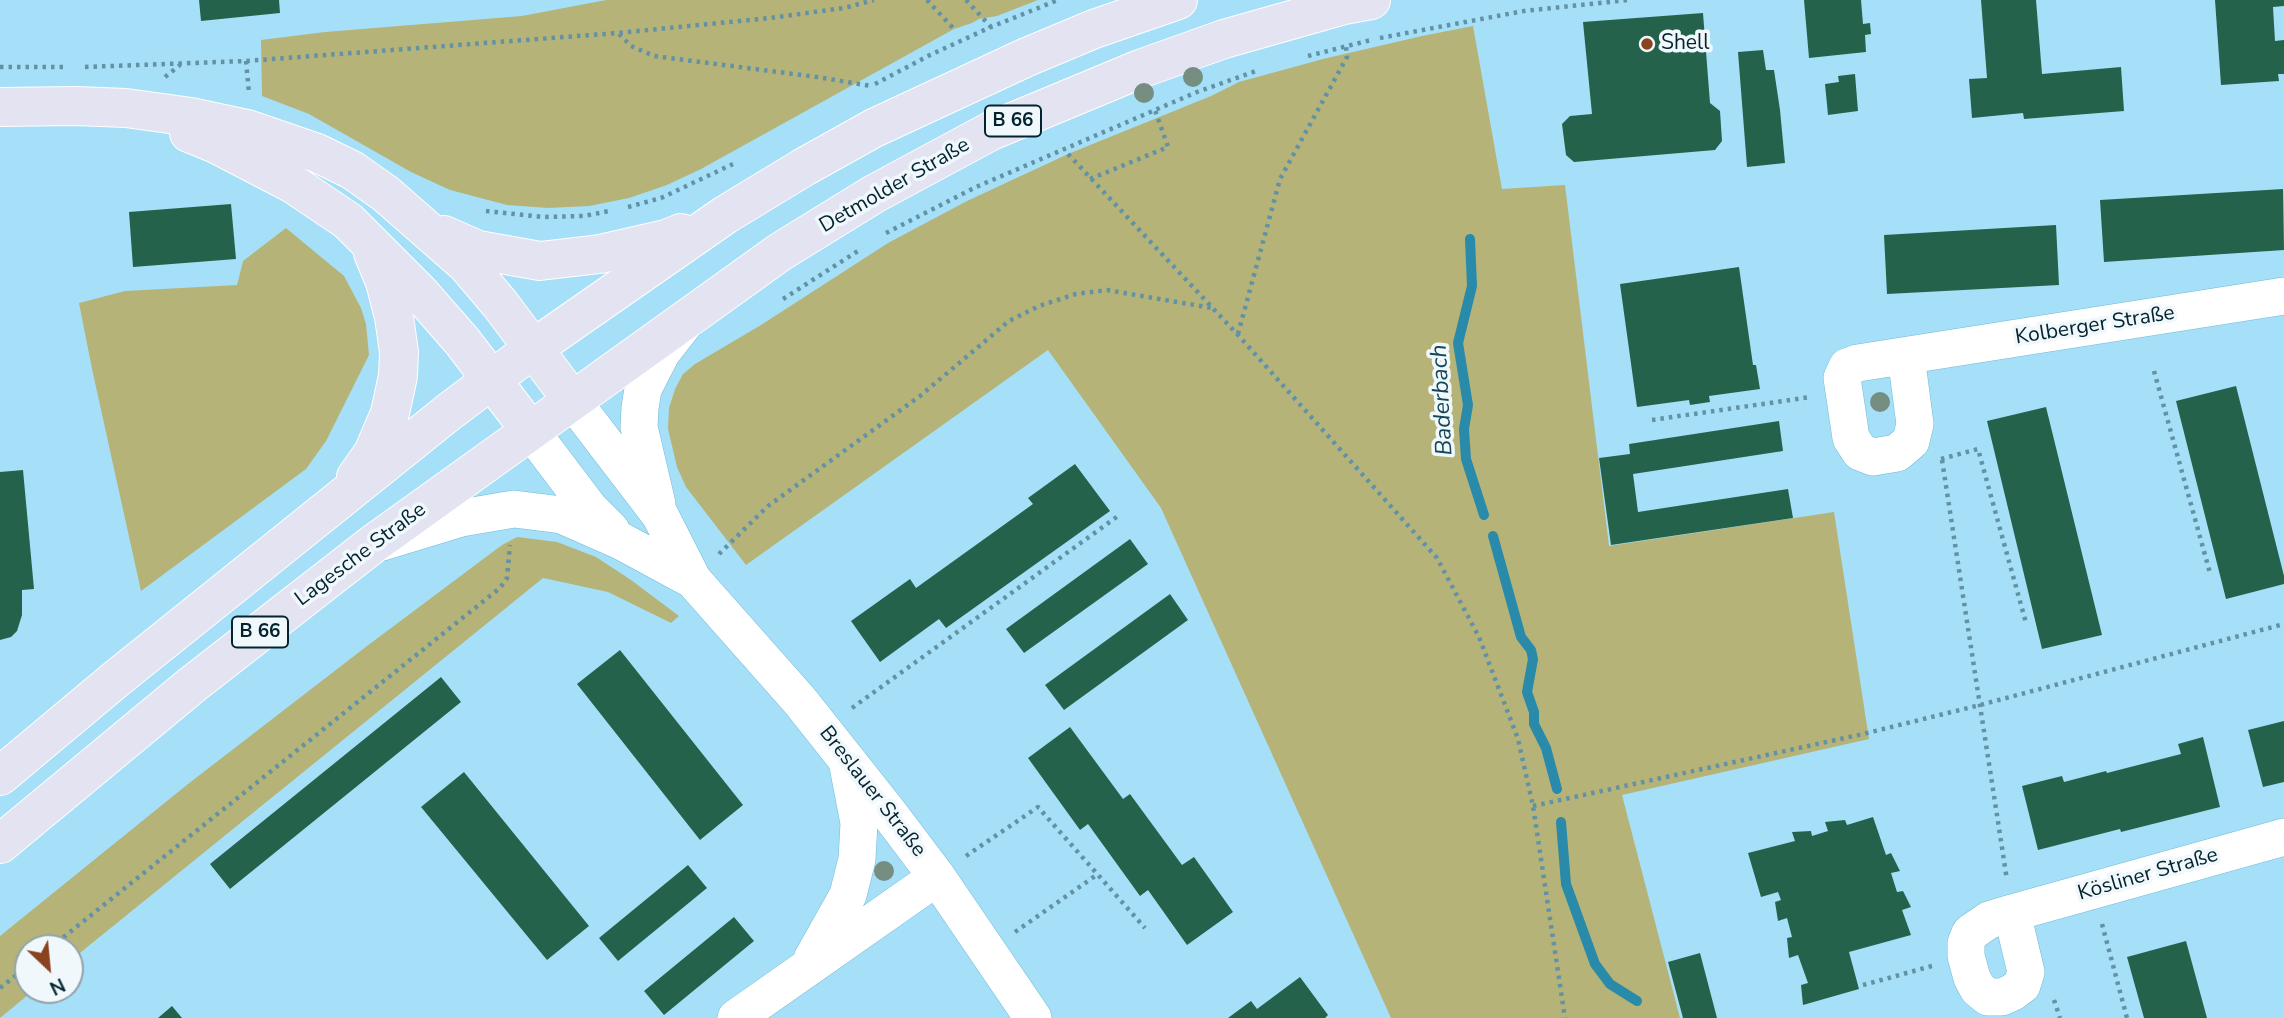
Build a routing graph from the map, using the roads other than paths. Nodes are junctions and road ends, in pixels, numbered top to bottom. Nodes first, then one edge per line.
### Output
1 (1178, 0) edge
2 (1371, 0) edge
3 (0, 107) edge
4 (126, 108) junction
5 (386, 194) junction
6 (725, 215) junction
7 (369, 242) junction
8 (2284, 296) edge
9 (690, 316) junction
10 (534, 348) junction
11 (1906, 356) junction
12 (492, 379) junction
13 (572, 400) junction
14 (530, 430) junction
15 (338, 502) junction
16 (660, 515) junction
17 (621, 541) junction
18 (373, 544) junction
19 (693, 580) junction
20 (846, 757) junction
21 (0, 776) edge
22 (2284, 837) edge
23 (0, 844) edge
24 (937, 877) junction
25 (2012, 913) junction
26 (806, 969) junction
27 (736, 1018) edge
28 (1033, 1018) edge

1 - 6 main road, B 66
2 - 9 main road, Detmolder Straße / B 66
3 - 4 main road
4 - 5 main road
4 - 7 main road
5 - 6 main road
5 - 10 main road
6 - 10 main road, B 66
7 - 12 main road
7 - 15 main road
8 - 11 street, Kolberger Straße
9 - 13 main road, Detmolder Straße / B 66
9 - 16 street, Breslauer Straße
10 - 12 main road, B 66
10 - 13 main road
11 - 11 street, Kolberger Straße
12 - 14 main road
12 - 15 main road, B 66
13 - 14 main road, Detmolder Straße / B 66
13 - 16 street, Breslauer Straße
14 - 17 street, Breslauer Straße
14 - 18 main road, Lagesche Straße / B 66
15 - 21 main road, B 66
16 - 19 street, Breslauer Straße
17 - 18 street, Breslauer Straße
17 - 19 street, Breslauer Straße
18 - 23 main road, Lagesche Straße / B 66
19 - 20 street, Breslauer Straße
20 - 24 street, Breslauer Straße
20 - 26 street
22 - 25 street, Kösliner Straße
24 - 26 street
24 - 28 street, Breslauer Straße
25 - 25 street, Kösliner Straße
26 - 27 street

